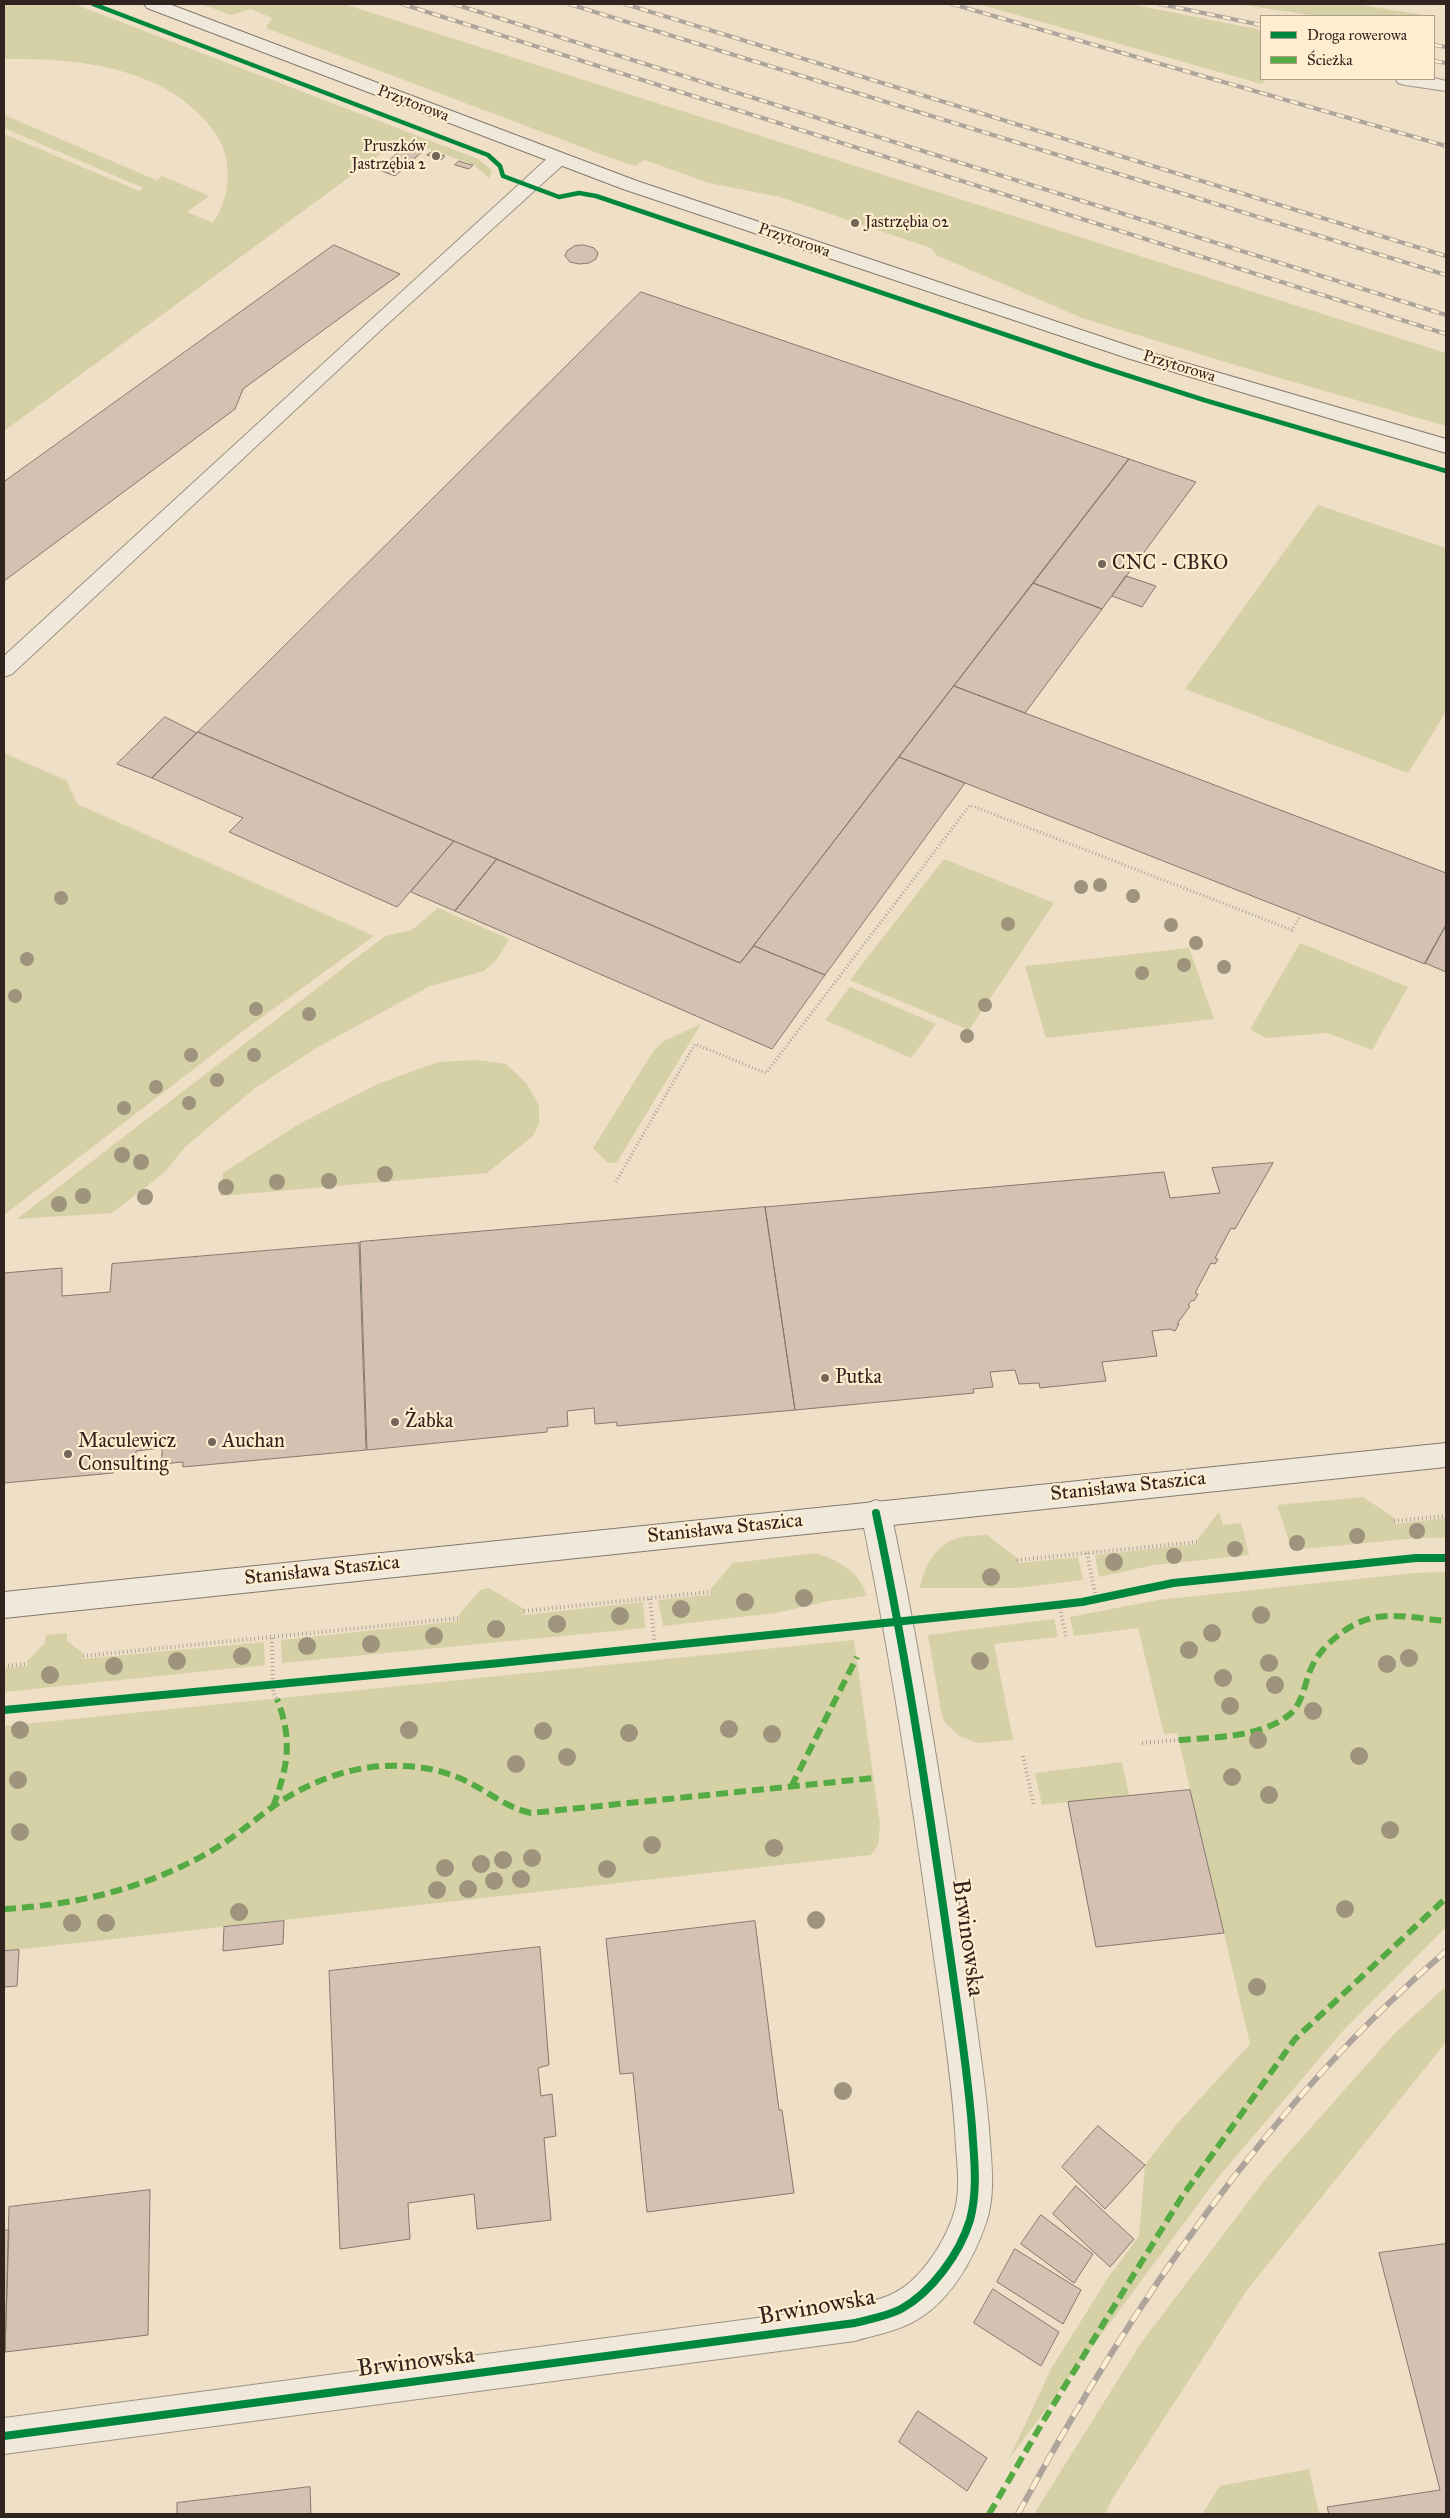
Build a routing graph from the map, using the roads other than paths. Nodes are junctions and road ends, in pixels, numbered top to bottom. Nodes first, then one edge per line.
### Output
1 (153, 4) edge
2 (1411, 80) edge
3 (1446, 86) edge
4 (558, 159) junction
5 (1446, 446) edge
6 (4, 669) edge
7 (1446, 1455) edge
8 (876, 1513) junction
9 (4, 1605) edge
10 (4, 2436) edge

1 - 4 street, Przytorowa
2 - 3 street
4 - 5 street, Przytorowa
4 - 6 street
7 - 8 street, Stanisława Staszica
8 - 9 street, Stanisława Staszica
8 - 10 street, Brwinowska

